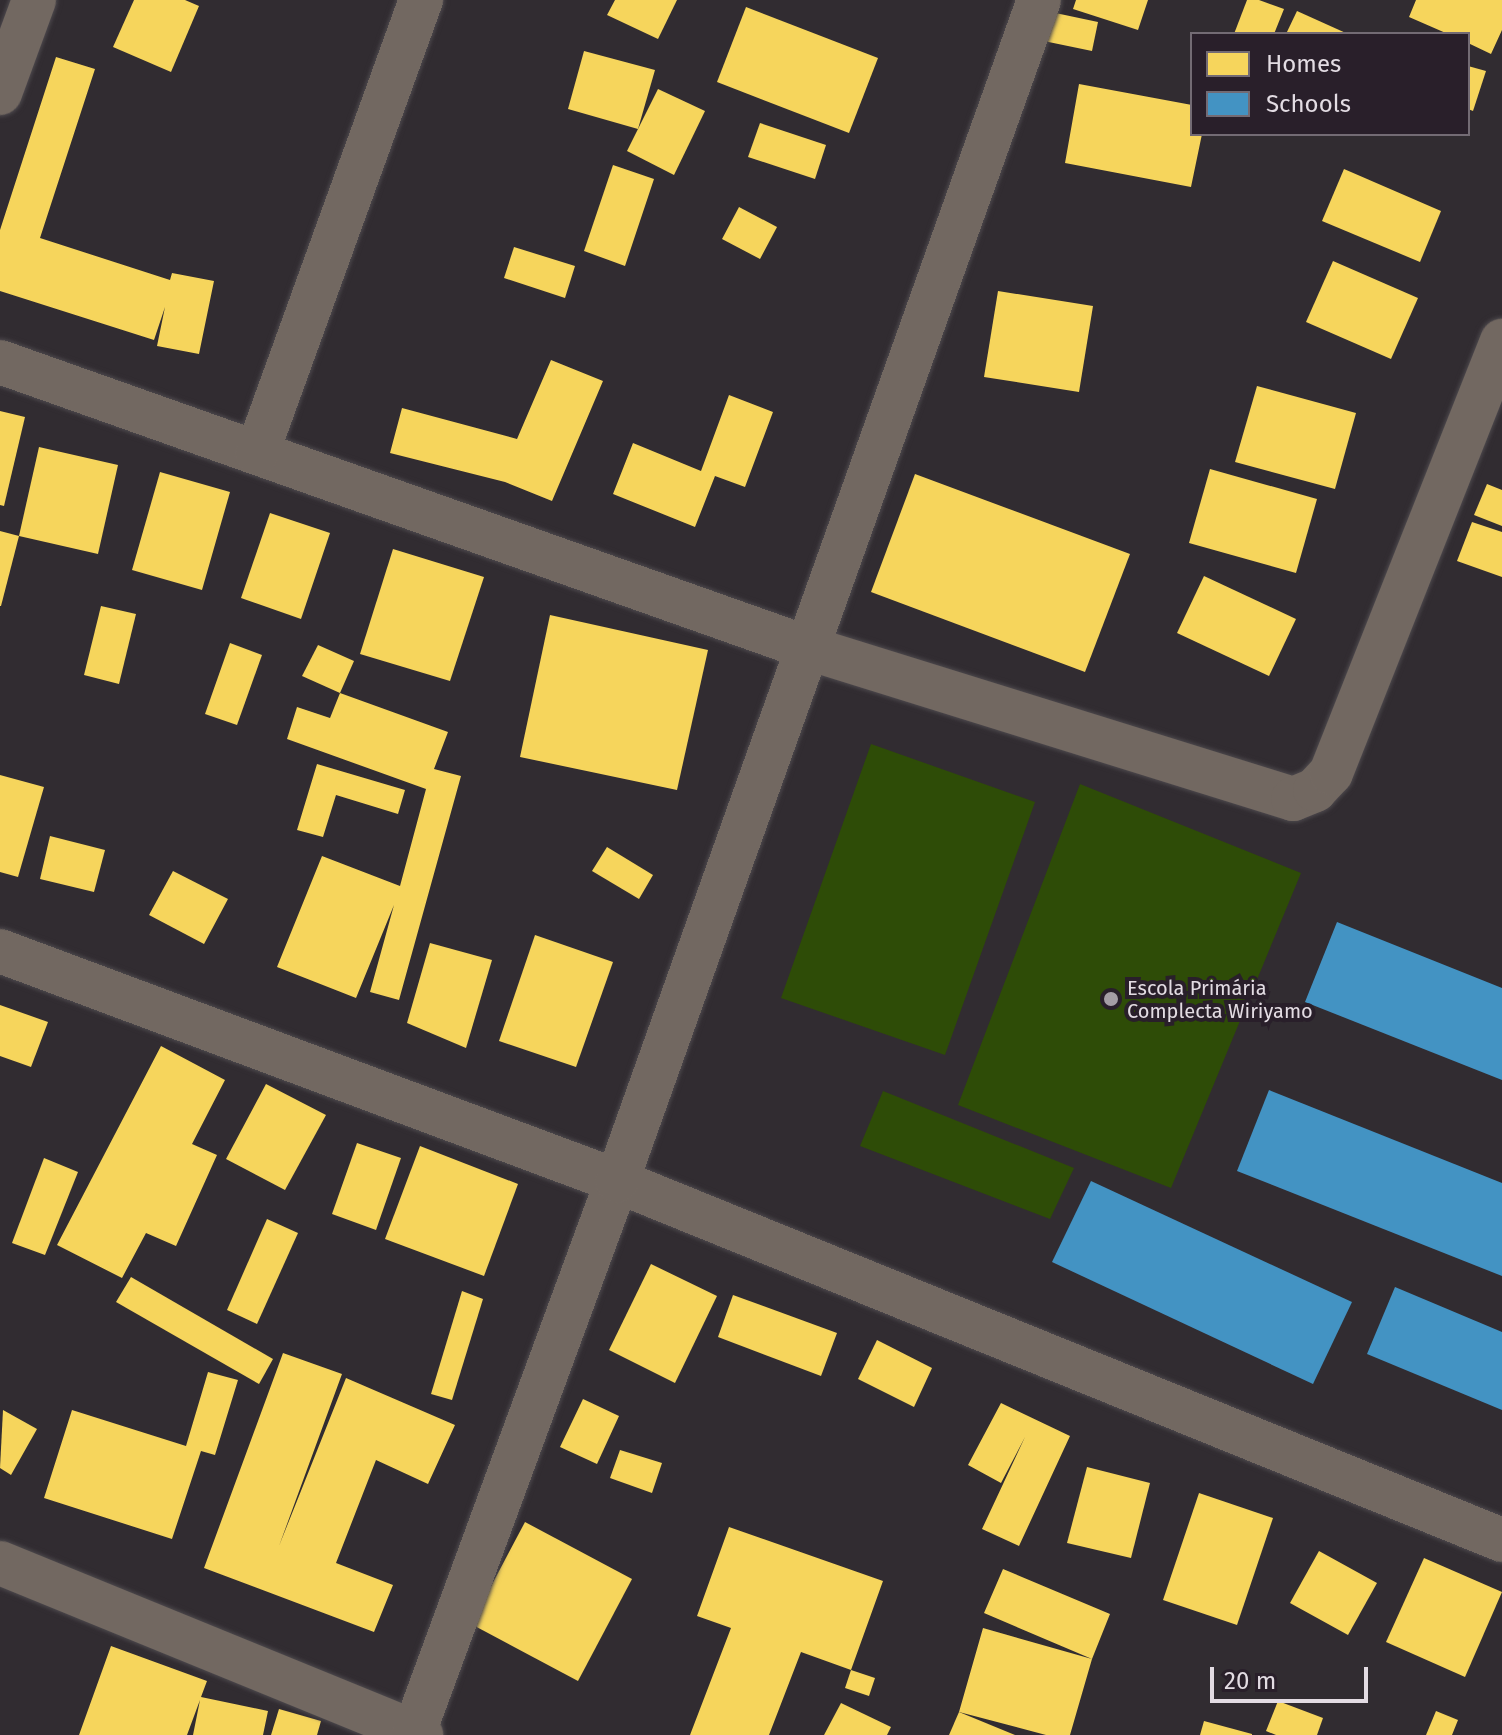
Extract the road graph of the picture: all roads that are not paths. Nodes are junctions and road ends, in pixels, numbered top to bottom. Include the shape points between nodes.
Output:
1 (34, 0) edge
2 (421, 0) edge
3 (1039, 0) edge
4 (0, 93) edge
5 (1502, 341) edge
6 (0, 362) edge
7 (257, 453) junction
8 (808, 648) junction
9 (0, 951) edge
10 (617, 1181) junction
11 (1502, 1540) edge
12 (0, 1563) edge
13 (416, 1734) edge

1 - 4 street
2 - 7 street
3 - 8 street
5 - 8 street via 1331,773 1315,790 1293,799
6 - 7 street
7 - 8 street
8 - 10 street
9 - 10 street
10 - 11 street
10 - 13 street
12 - 13 street

